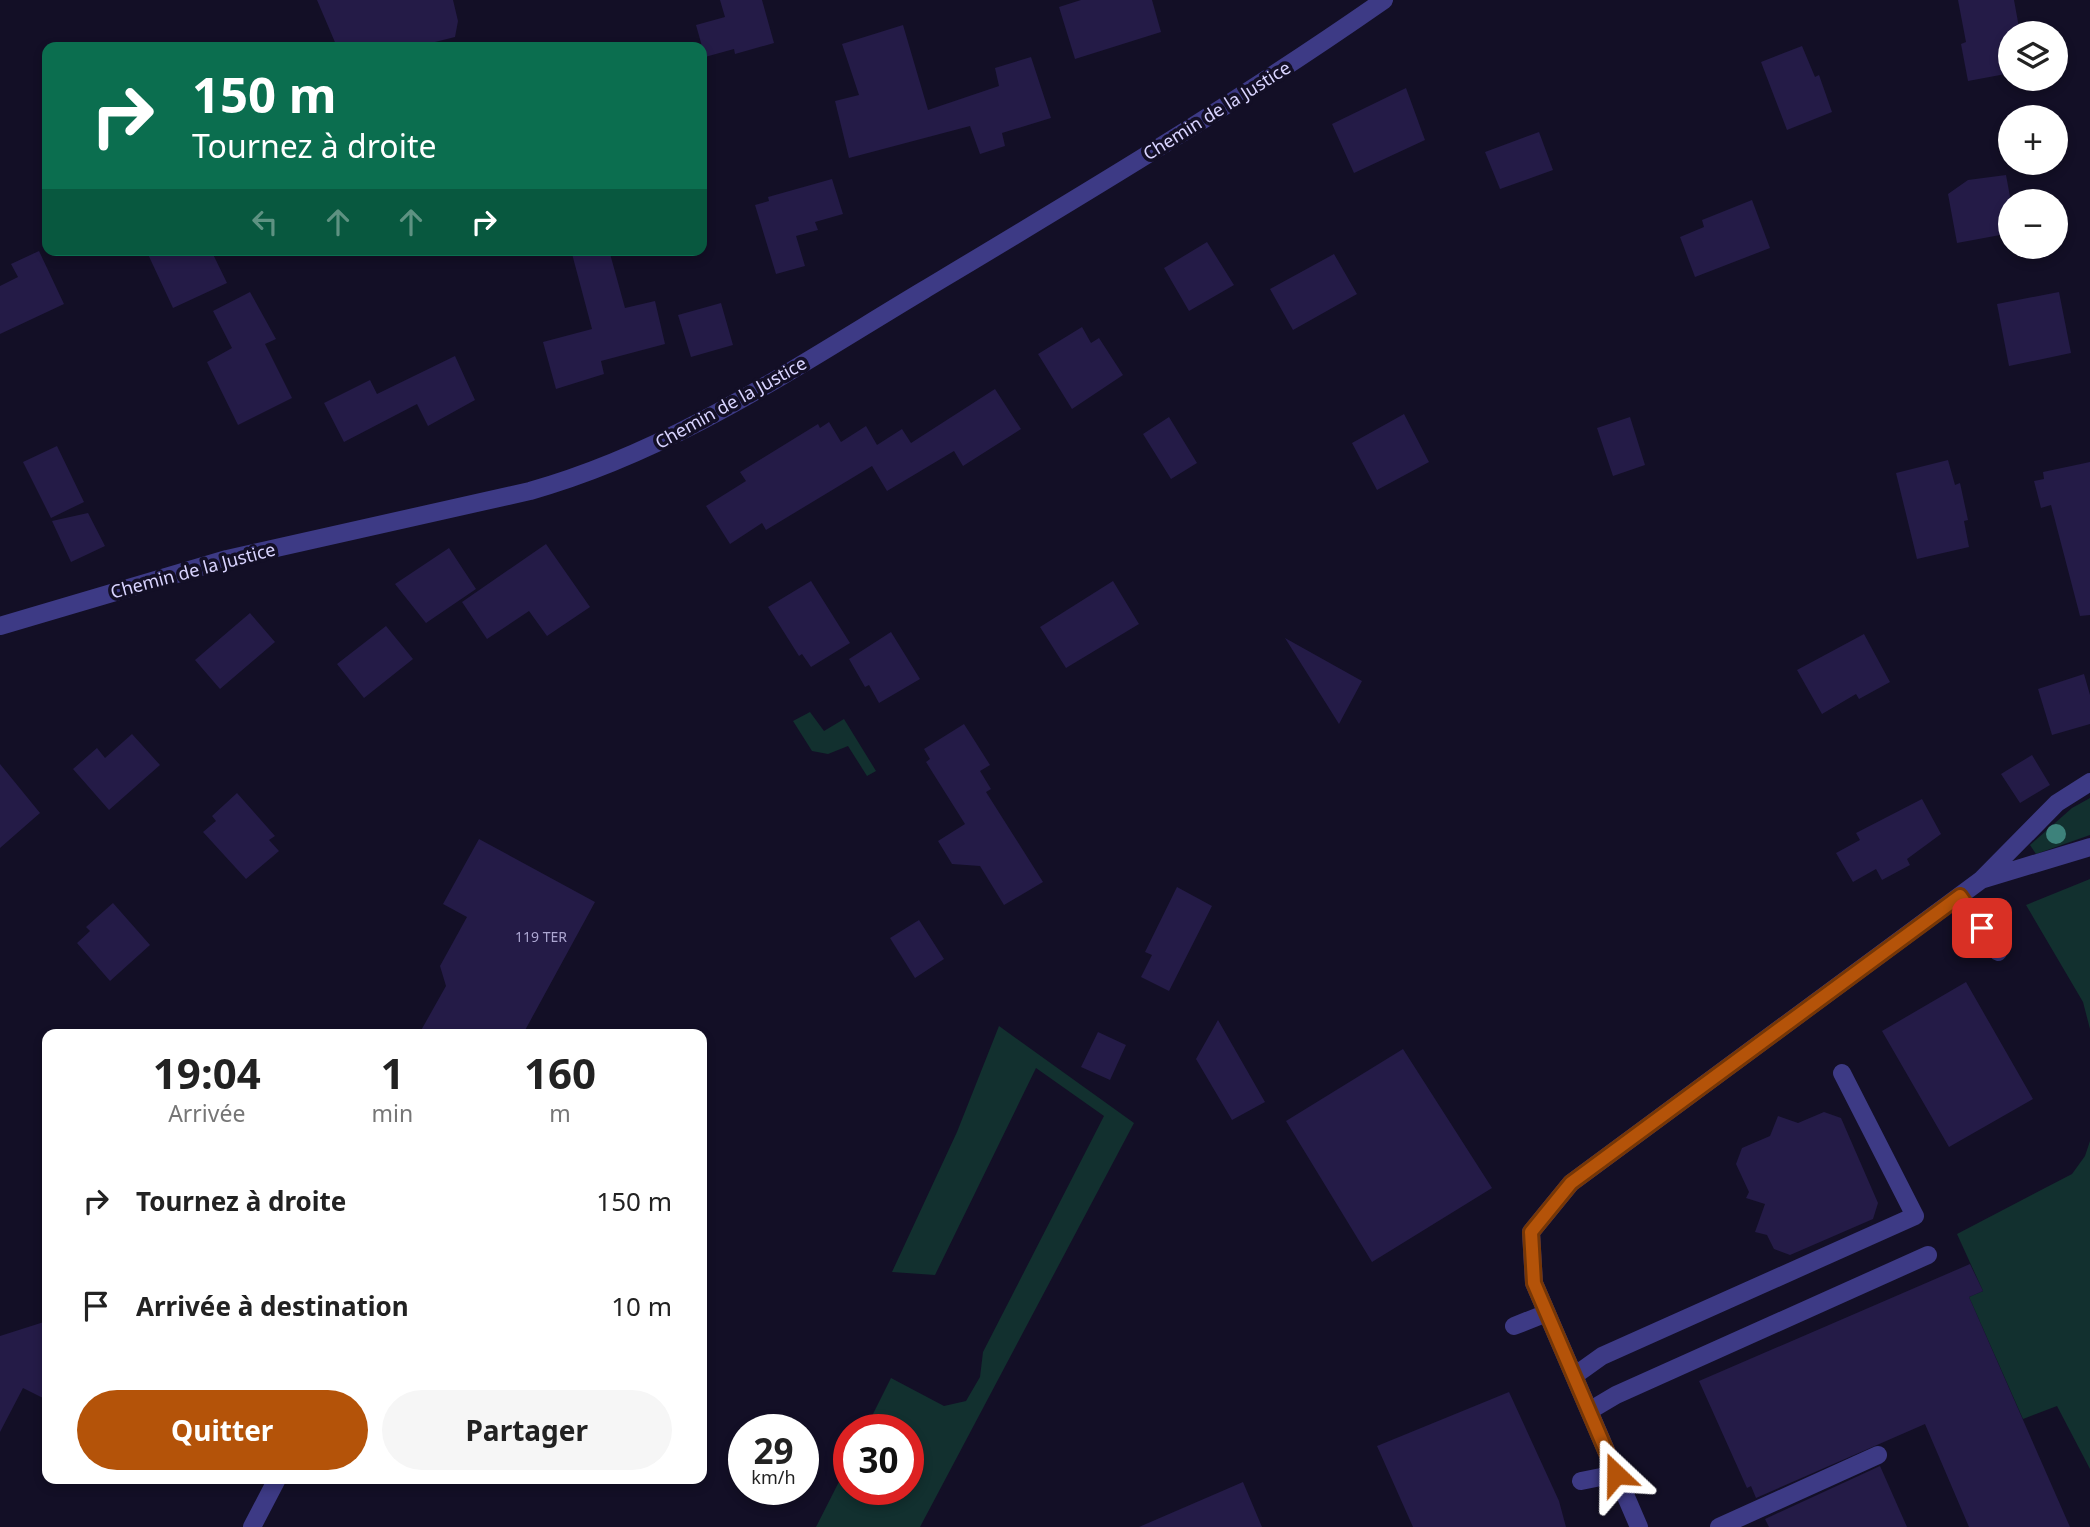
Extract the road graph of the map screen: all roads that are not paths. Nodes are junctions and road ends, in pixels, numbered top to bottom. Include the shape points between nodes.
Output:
1 (1384, 0) edge
2 (0, 626) edge
3 (2090, 782) edge
4 (2090, 846) edge
5 (1981, 880) junction
6 (1960, 896) junction
7 (1998, 952) dead end
8 (1842, 1073) dead end
9 (1928, 1255) dead end
10 (1547, 1313) junction
11 (1514, 1326) dead end
12 (1574, 1376) junction
13 (1589, 1411) junction
14 (1878, 1455) dead end
15 (1616, 1474) junction
16 (1581, 1481) dead end
17 (274, 1484) edge
18 (252, 1527) edge
19 (1639, 1527) edge
20 (1719, 1527) edge

1 - 2 street, Chemin de la Justice via 1224,108 757,390 639,453 571,480 227,559
3 - 5 street via 2057,803
4 - 5 street
5 - 6 street
6 - 7 street
6 - 10 street via 1571,1183 1531,1232 1534,1283
8 - 12 street via 1915,1216 1602,1356
9 - 13 street
10 - 11 street
10 - 12 street
12 - 13 street
13 - 15 street
14 - 20 street
15 - 16 street
15 - 19 street
17 - 18 street

